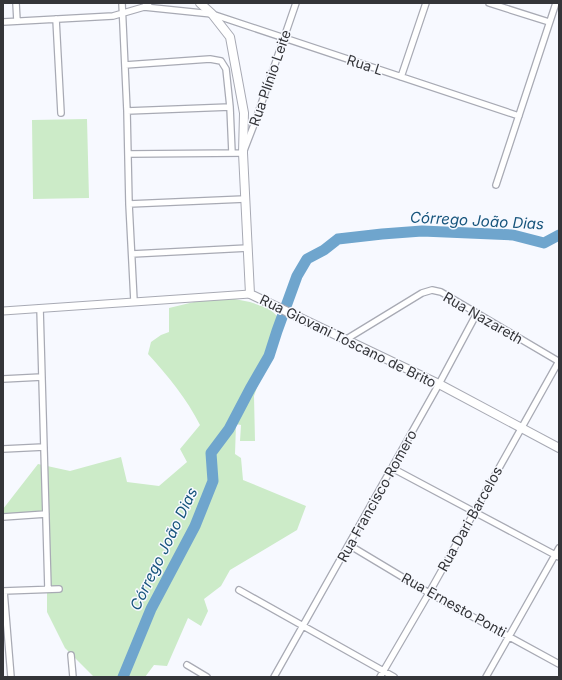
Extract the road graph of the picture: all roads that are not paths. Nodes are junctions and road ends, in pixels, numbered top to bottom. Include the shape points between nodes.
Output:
1 (16, 3) edge
2 (122, 3) edge
3 (149, 3) edge
4 (200, 3) edge
5 (296, 3) edge
6 (426, 3) edge
7 (490, 3) edge
8 (556, 3) edge
9 (144, 7) junction
10 (123, 13) junction
11 (212, 14) junction
12 (56, 19) junction
13 (17, 21) junction
14 (3, 22) edge
15 (550, 22) junction
16 (284, 38) junction
17 (125, 65) junction
18 (401, 77) junction
19 (230, 107) junction
20 (127, 112) junction
21 (61, 113) dead end
22 (519, 116) junction
23 (243, 152) junction
24 (232, 153) junction
25 (128, 154) junction
26 (496, 185) dead end
27 (245, 199) junction
28 (129, 204) junction
29 (248, 248) junction
30 (132, 254) junction
31 (250, 294) junction
32 (134, 301) junction
33 (40, 308) junction
34 (3, 311) edge
35 (477, 313) junction
36 (345, 340) junction
37 (558, 363) edge
38 (42, 377) junction
39 (3, 379) edge
40 (439, 384) junction
41 (522, 428) junction
42 (44, 447) junction
43 (559, 448) edge
44 (3, 449) edge
45 (392, 468) junction
46 (474, 512) junction
47 (46, 514) junction
48 (3, 517) edge
49 (349, 545) junction
50 (559, 548) edge
51 (557, 556) edge
52 (59, 588) dead end
53 (48, 589) junction
54 (239, 590) dead end
55 (4, 591) edge
56 (429, 593) junction
57 (303, 626) junction
58 (509, 636) junction
59 (72, 655) dead end
60 (559, 664) edge
61 (186, 665) dead end
62 (383, 671) junction
63 (11, 677) edge
64 (73, 677) edge
65 (207, 677) edge
66 (274, 677) edge
67 (380, 677) edge
68 (394, 677) edge
69 (486, 677) edge

1 - 13 street
2 - 10 street
3 - 9 street
4 - 11 main road
5 - 16 street, Rua Plínio Leite
6 - 18 street
7 - 15 street
8 - 15 street
9 - 10 street
9 - 11 street, Rua L
10 - 12 street via 113,16
10 - 17 street
11 - 16 street, Rua L
11 - 23 main road via 230,37 244,113
12 - 13 street
12 - 21 street
13 - 14 street
15 - 22 street
16 - 18 street, Rua L
16 - 23 street, Rua Plínio Leite
17 - 19 street via 210,59 220,61 226,68
17 - 20 street
18 - 22 street, Rua L
19 - 20 street
19 - 24 street
20 - 25 street
22 - 26 street
23 - 24 street
23 - 27 main road
24 - 25 street
25 - 28 street
27 - 28 street
27 - 29 main road
28 - 30 street
29 - 30 street
29 - 31 main road
30 - 32 street
31 - 32 street, Rua Giovani Toscano de Brito
31 - 36 main road, Rua Giovani Toscano de Brito
32 - 33 street, Rua Giovani Toscano de Brito
33 - 34 street, Rua Giovani Toscano de Brito
33 - 38 street
35 - 36 street, Rua Nazareth via 442,292 432,290 422,293
35 - 37 street, Rua Nazareth
35 - 40 street, Rua Francisco Romero
36 - 40 main road, Rua Giovani Toscano de Brito
37 - 41 street, Rua Dari Barcelos
38 - 39 street
38 - 42 street
40 - 41 main road, Rua Giovani Toscano de Brito
40 - 45 street, Rua Francisco Romero
41 - 43 main road, Rua Giovani Toscano de Brito
41 - 46 street, Rua Dari Barcelos
42 - 44 street
42 - 47 street
45 - 46 street
45 - 49 street, Rua Francisco Romero
46 - 51 street
46 - 56 street, Rua Dari Barcelos
47 - 48 street
47 - 53 street
49 - 56 street, Rua Ernesto Ponti
49 - 57 street, Rua Francisco Romero
50 - 51 street
51 - 58 street
52 - 53 street
53 - 55 street
54 - 57 street
55 - 63 street
56 - 58 street, Rua Ernesto Ponti
56 - 62 street, Rua Dari Barcelos
57 - 62 street
57 - 66 street, Rua Francisco Romero
58 - 60 street, Rua Ernesto Ponti
58 - 69 street
59 - 64 street
61 - 65 street
62 - 67 street, Rua Dari Barcelos
62 - 68 street

